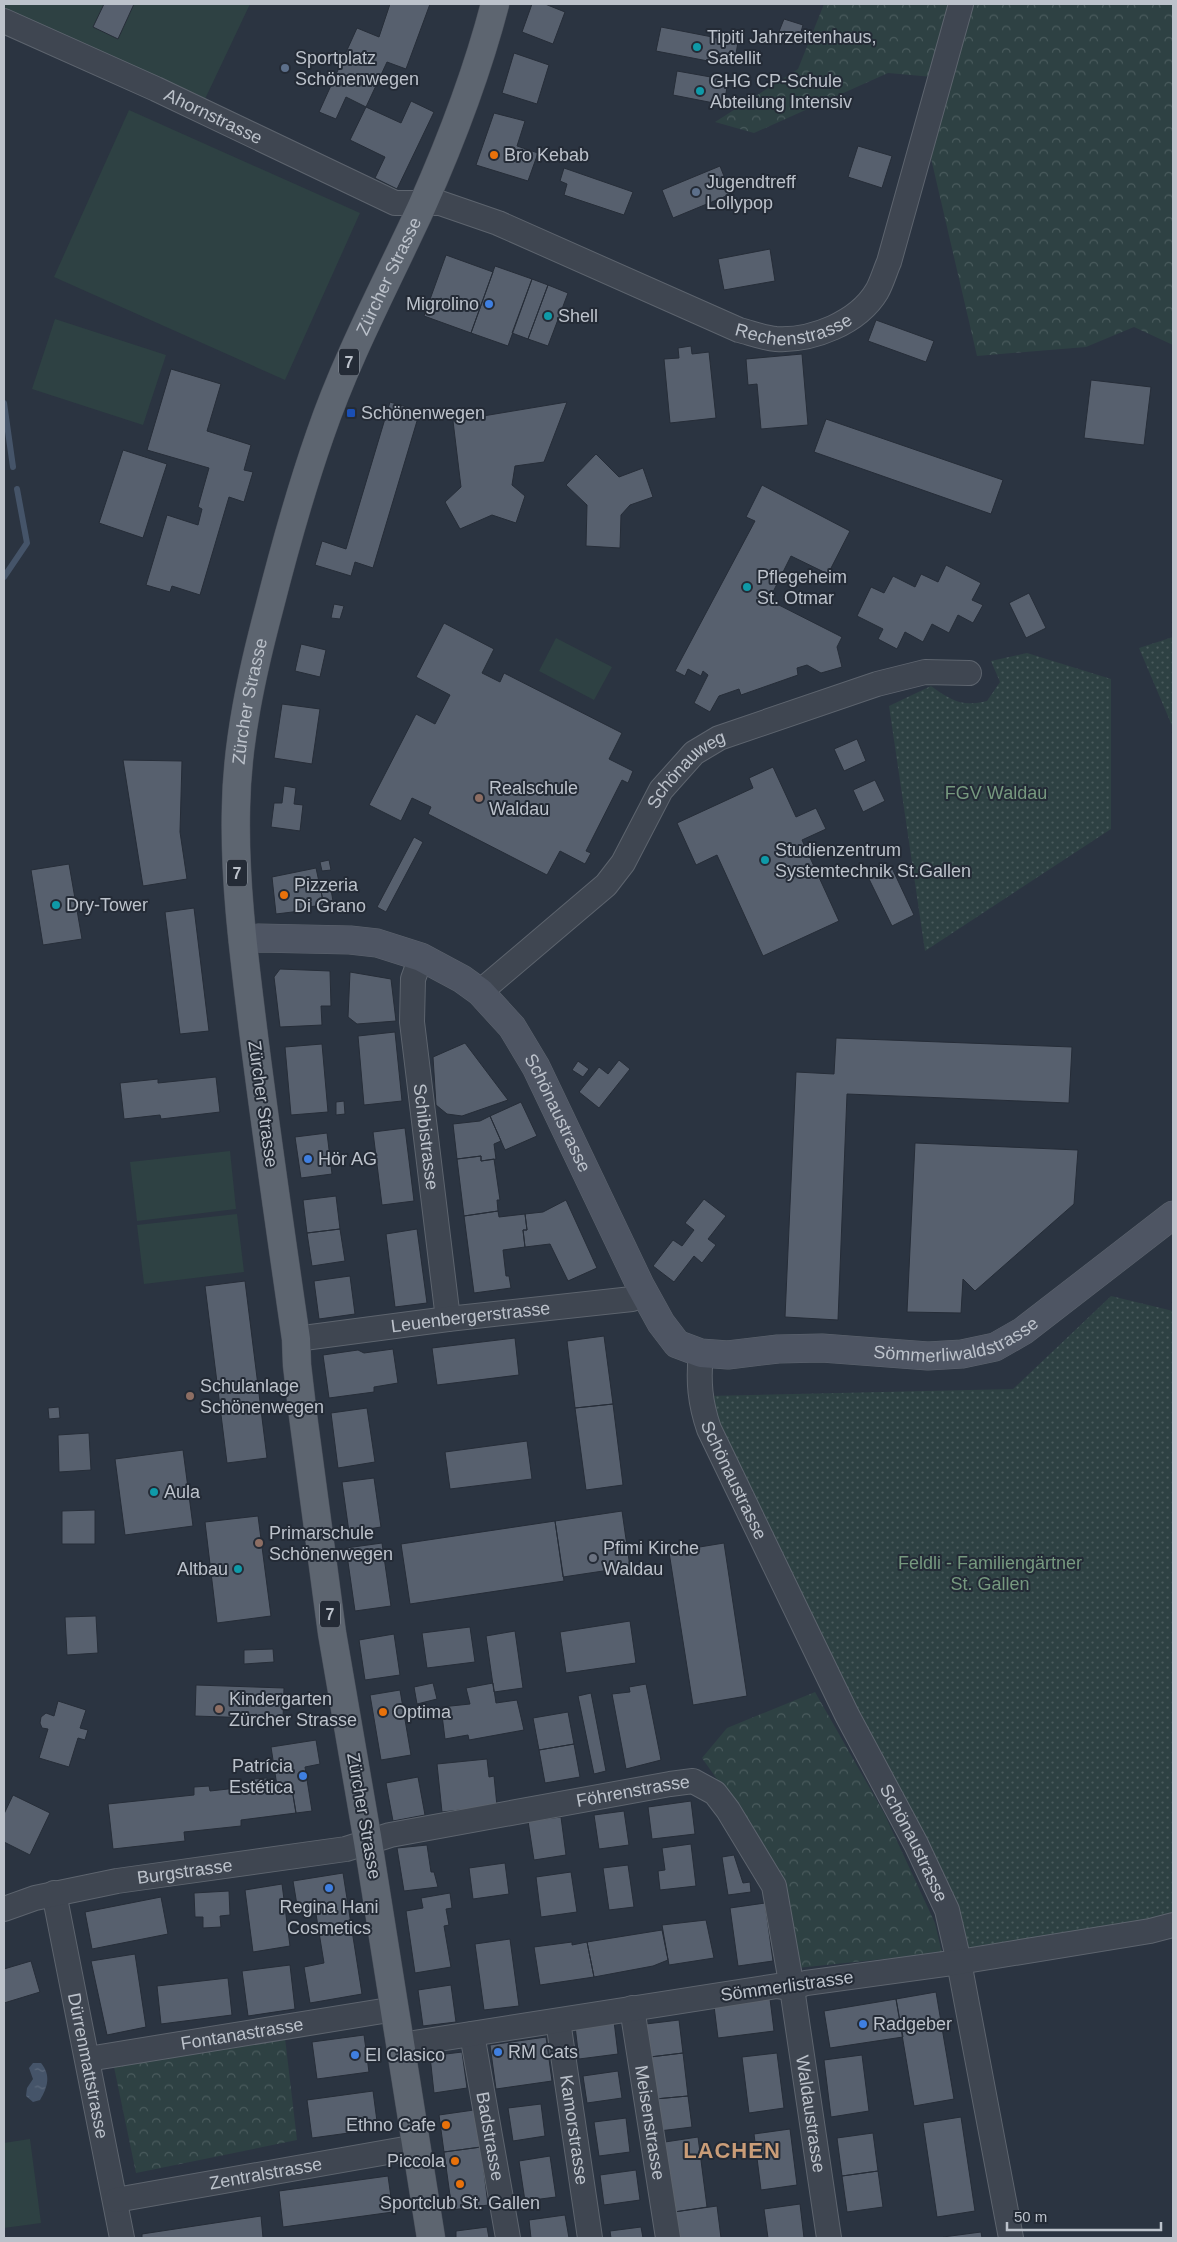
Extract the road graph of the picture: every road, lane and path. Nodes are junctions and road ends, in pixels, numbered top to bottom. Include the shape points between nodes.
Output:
1 (495, 4) edge
2 (961, 4) edge
3 (4, 21) edge
4 (423, 202) junction
5 (969, 673) dead end
6 (243, 940) junction
7 (421, 957) junction
8 (480, 992) junction
9 (1173, 1214) edge
10 (644, 1293) junction
11 (448, 1319) junction
12 (296, 1340) junction
13 (700, 1353) junction
14 (368, 1842) junction
15 (54, 1893) junction
16 (4, 1909) edge
17 (1173, 1925) edge
18 (959, 1962) junction
19 (792, 1988) junction
20 (632, 2008) junction
21 (395, 2009) junction
22 (558, 2021) junction
23 (472, 2034) junction
24 (401, 2045) junction
25 (88, 2059) junction
26 (416, 2147) junction
27 (116, 2200) junction
28 (122, 2238) edge
29 (431, 2238) edge
30 (508, 2238) edge
31 (590, 2238) edge
32 (668, 2238) edge
33 (829, 2238) edge
34 (1010, 2238) edge

1 - 4 main road, Zürcher Strasse / 7 via 469,91
2 - 4 street, Rechenstrasse via 889,262 877,291 862,309 840,325 815,334 776,339 738,330 506,226 440,203
3 - 4 street, Ahornstrasse via 395,203
4 - 6 main road, Zürcher Strasse / 7 via 345,370 320,435 260,643 243,734 236,806 237,878
5 - 8 street, Schönauweg via 925,672 877,684 718,738 694,753 662,790 623,863 606,885
6 - 7 street, Schönaustrasse via 350,940 377,943
6 - 12 main road, Zürcher Strasse / 7 via 263,1113
7 - 8 street, Schönaustrasse
7 - 11 street, Schibistrasse via 413,979 412,1022
8 - 10 street, Schönaustrasse via 512,1027 536,1067
9 - 13 street, Sömmerliwaldstrasse via 1023,1330 996,1347 928,1356 822,1348 778,1349 728,1356
10 - 11 street, Leuenbergerstrasse via 632,1299
10 - 13 street, Schönaustrasse via 677,1344
11 - 12 street, Leuenbergerstrasse
12 - 14 main road, Zürcher Strasse / 7 via 306,1444 332,1632
13 - 18 street, Schönaustrasse via 699,1390 709,1429 847,1715 916,1844 947,1910
14 - 15 street, Burgstrasse via 346,1849
14 - 19 street, Föhrenstrasse via 390,1835 693,1781 715,1793 774,1886
14 - 21 main road, Zürcher Strasse / 7
15 - 16 street, Burgstrasse
15 - 25 street, Dürrenmattstrasse
17 - 18 street, Sömmerlistrasse
18 - 19 street, Sömmerlistrasse via 806,1983
18 - 34 street, Schönaustrasse
19 - 20 street, Sömmerlistrasse via 777,1986
19 - 33 street, Waldaustrasse
20 - 22 street, Sömmerlistrasse
20 - 32 street, Meisenstrasse
21 - 24 main road, Zürcher Strasse / 7
21 - 25 street, Fontanastrasse
22 - 23 street, Sömmerlistrasse
22 - 31 street, Kamorstrasse
23 - 24 street, Sömmerlistrasse
23 - 30 street, Badstrasse
24 - 26 main road, Zürcher Strasse / 7
25 - 27 street, Dürrenmattstrasse
26 - 27 street, Zentralstrasse
26 - 29 main road, Zürcher Strasse / 7
27 - 28 street, Dürrenmattstrasse

